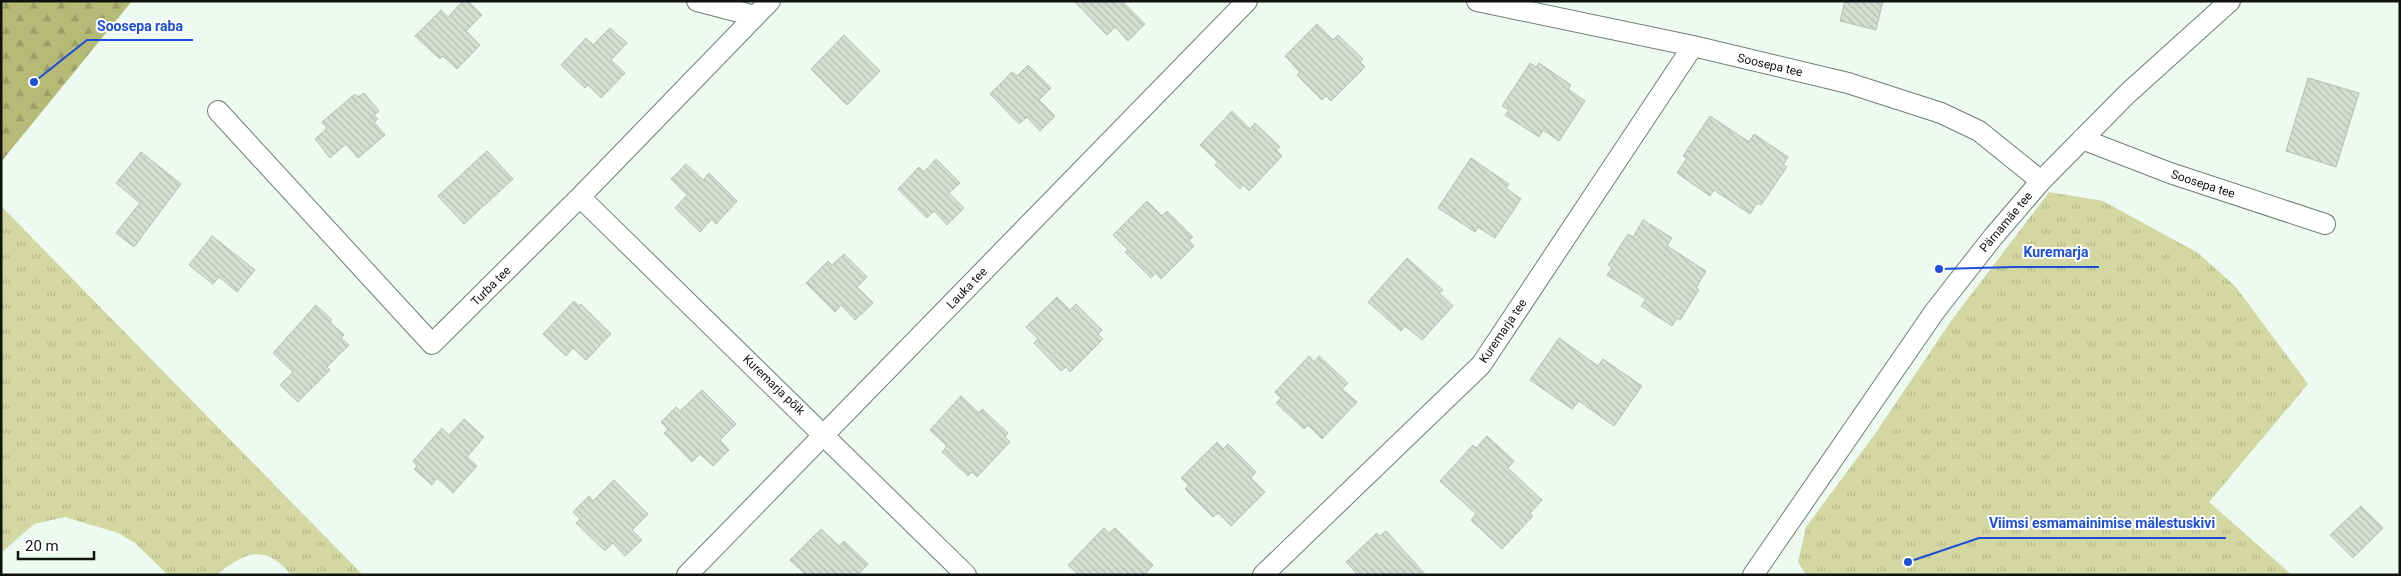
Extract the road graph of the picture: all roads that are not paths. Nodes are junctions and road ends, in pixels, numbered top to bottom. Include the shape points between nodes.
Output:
1 (697, 1) edge
2 (770, 1) edge
3 (1247, 1) edge
4 (1477, 1) edge
5 (2230, 1) edge
6 (755, 16) junction
7 (1693, 46) junction
8 (218, 111) dead end
9 (2082, 139) junction
10 (2041, 181) junction
11 (580, 197) junction
12 (2325, 224) dead end
13 (824, 433) junction
14 (687, 575) edge
15 (966, 575) edge
16 (1264, 575) edge
17 (1752, 575) edge

1 - 6 street
2 - 6 street, Turba tee
3 - 13 street, Lauka tee
4 - 7 street, Soosepa tee
5 - 9 street, Pärnamäe tee
6 - 11 street, Turba tee
7 - 10 street, Soosepa tee via 1848,83 1941,113 1978,131
7 - 16 street, Kuremarja tee via 1481,365
8 - 11 street, Turba tee via 432,344
9 - 10 street, Pärnamäe tee
9 - 12 street, Soosepa tee via 2170,173
10 - 17 street, Pärnamäe tee via 1935,311
11 - 13 street, Kuremarja põik
13 - 14 street, Lauka tee
13 - 15 street, Kuremarja põik

